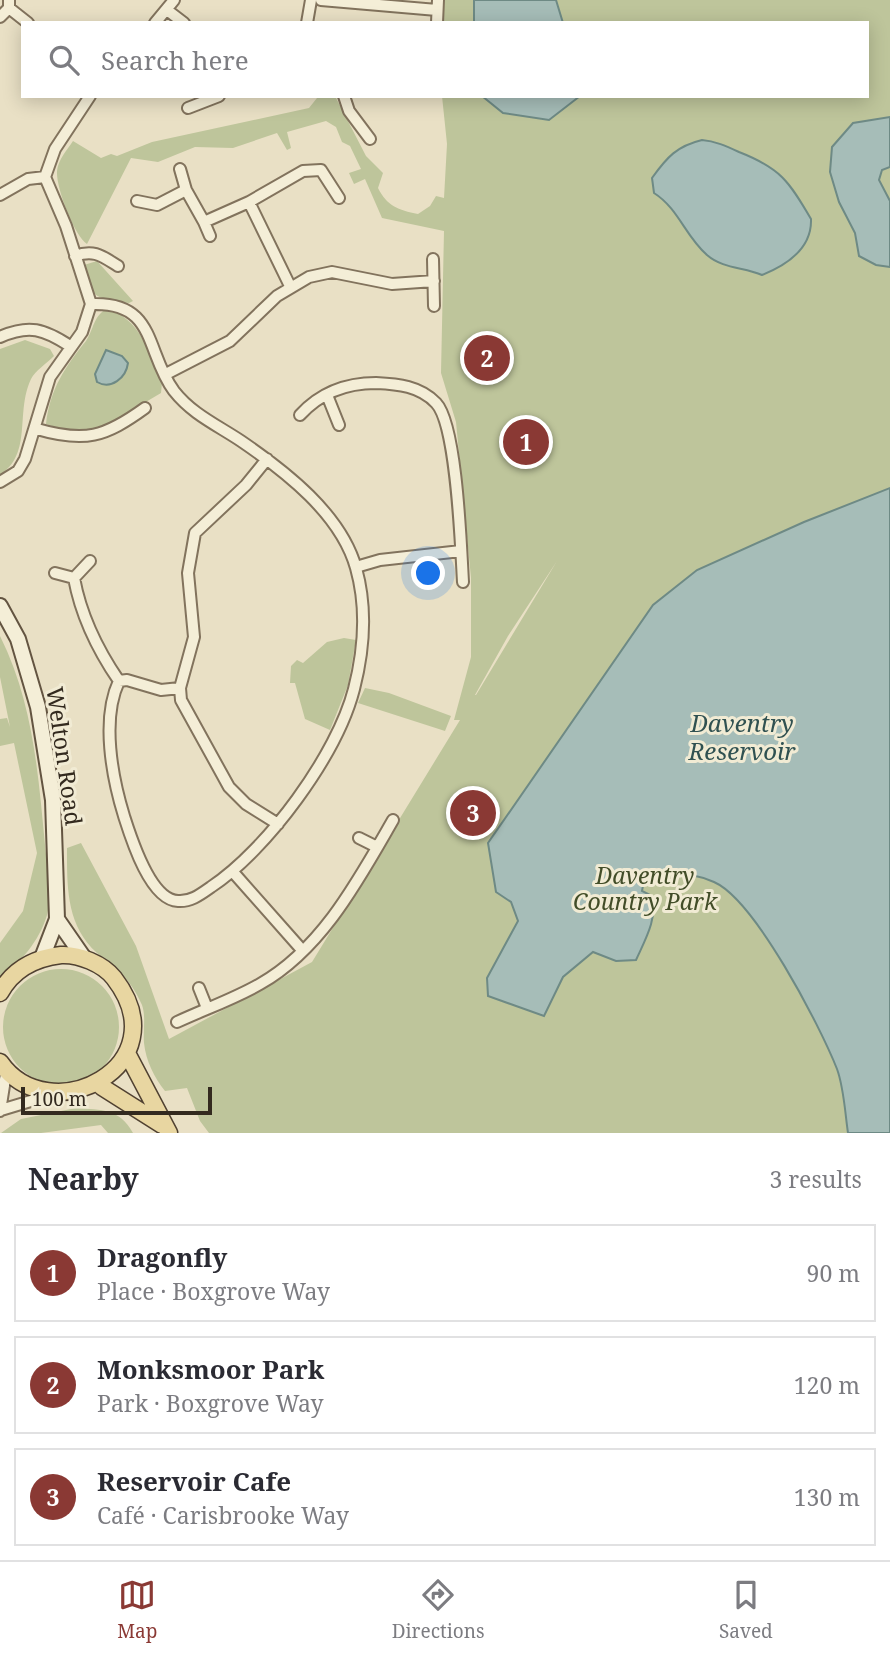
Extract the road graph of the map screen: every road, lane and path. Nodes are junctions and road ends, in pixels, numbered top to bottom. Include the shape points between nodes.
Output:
1 (174, 0) edge
2 (311, 0) edge
3 (321, 0) edge
4 (9, 4) edge
5 (438, 5) edge
6 (167, 10) junction
7 (0, 17) edge
8 (26, 21) edge
9 (157, 21) edge
10 (181, 21) edge
11 (307, 21) edge
12 (89, 98) edge
13 (213, 98) edge
14 (345, 98) edge
15 (188, 107) dead end
16 (370, 139) dead end
17 (180, 169) dead end
18 (45, 177) junction
19 (186, 190) junction
20 (0, 195) edge
21 (338, 198) dead end
22 (137, 201) dead end
23 (249, 202) junction
24 (204, 222) junction
25 (210, 236) dead end
26 (75, 256) junction
27 (433, 259) dead end
28 (118, 267) dead end
29 (434, 281) junction
30 (290, 286) junction
31 (91, 304) junction
32 (434, 306) dead end
33 (0, 337) edge
34 (70, 346) junction
35 (166, 374) junction
36 (327, 396) junction
37 (145, 408) dead end
38 (300, 415) dead end
39 (339, 425) dead end
40 (37, 429) junction
41 (267, 459) junction
42 (0, 482) edge
43 (461, 551) junction
44 (90, 561) dead end
45 (356, 567) junction
46 (55, 573) dead end
47 (74, 578) junction
48 (463, 582) dead end
49 (0, 606) edge
50 (119, 681) junction
51 (180, 688) junction
52 (393, 820) dead end
53 (278, 824) junction
54 (359, 838) dead end
55 (377, 847) junction
56 (233, 872) junction
57 (57, 919) junction
58 (302, 950) junction
59 (42, 958) junction
60 (84, 958) junction
61 (2, 986) edge
62 (198, 988) dead end
63 (207, 1008) junction
64 (177, 1022) dead end
65 (128, 1055) junction
66 (3, 1067) edge
67 (102, 1087) junction
68 (44, 1097) junction
69 (0, 1110) edge
70 (166, 1129) edge

1 - 6 street
2 - 11 street
3 - 5 street
4 - 7 street
4 - 8 street
6 - 9 street
6 - 10 street
12 - 18 street via 55,149
13 - 15 street
14 - 16 street
17 - 19 street
18 - 20 street via 28,179
18 - 26 street
19 - 22 street via 157,205
19 - 24 street
21 - 23 street via 321,170 303,172
23 - 24 street
23 - 30 street
24 - 25 street
26 - 28 street via 98,253
26 - 31 street
27 - 29 street
29 - 30 street via 392,284 332,272
29 - 32 street
30 - 35 street via 230,341
31 - 34 street via 82,332
31 - 35 street via 120,306 132,313 144,325
33 - 34 street via 32,328 47,331
34 - 40 street via 50,377 39,405
35 - 41 street via 188,406
36 - 38 street via 312,401
36 - 39 street
36 - 43 street via 344,386 396,384 416,389 436,403 446,421
37 - 40 street via 100,435 62,437
40 - 42 street via 18,471
41 - 45 street via 316,504 348,546
41 - 51 street via 195,533 188,573 194,637
43 - 45 street
43 - 48 street
44 - 47 street
45 - 53 street via 363,635 353,692 327,751
46 - 47 street
47 - 50 street via 79,605
49 - 57 street, Welton Road via 18,639 38,707 53,800
50 - 51 street via 161,690
50 - 56 street via 112,696 111,735 119,792 130,835 151,880 162,895 178,902 191,900
51 - 53 street via 181,700 229,787
52 - 55 street
53 - 56 street
54 - 55 street
55 - 58 street via 330,919
56 - 58 street
57 - 59 street, Welton Road
57 - 60 street
58 - 63 street via 262,983
59 - 60 main road
59 - 61 main road via 19,969
60 - 65 main road via 109,972 127,995 134,1023
62 - 63 street
63 - 64 street
65 - 67 main road
65 - 70 main road
66 - 68 main road via 22,1087
66 - 69 street
67 - 68 main road via 69,1099
67 - 70 main road
68 - 69 street

